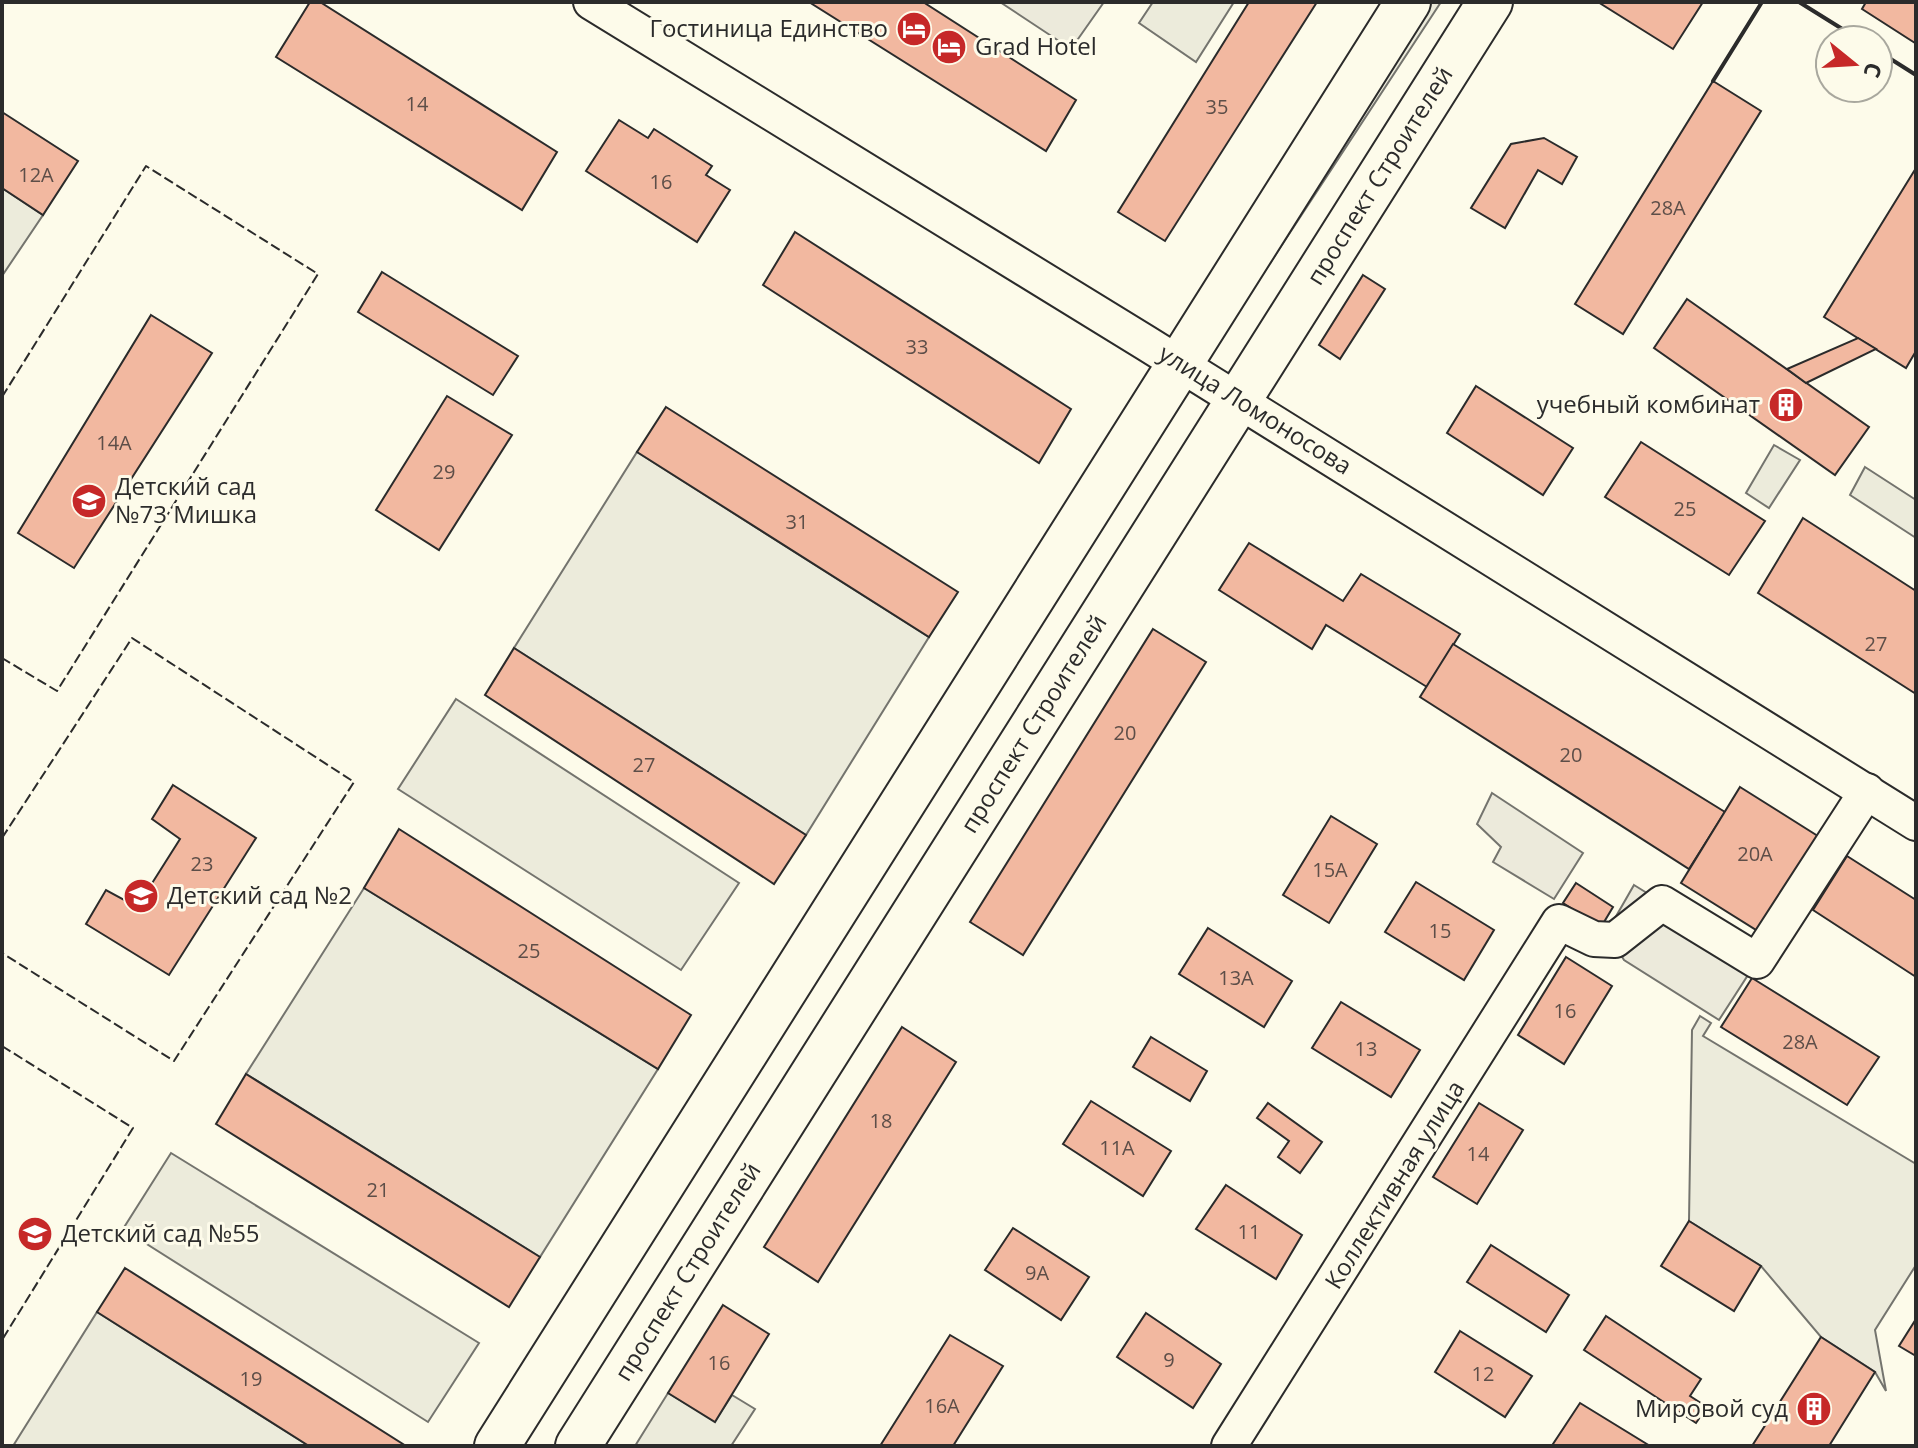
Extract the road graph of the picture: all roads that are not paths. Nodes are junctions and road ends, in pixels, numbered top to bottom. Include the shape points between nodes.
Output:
1 (591, 2) edge
2 (1408, 2) edge
3 (1490, 2) edge
4 (1180, 364) junction
5 (1239, 401) junction
6 (1867, 791) junction
7 (1916, 823) edge
8 (497, 1446) edge
9 (578, 1446) edge
10 (1229, 1446) edge

1 - 4 street, улица Ломоносова
2 - 4 main road
3 - 5 main road, проспект Строителей
4 - 5 street, улица Ломоносова
4 - 8 main road
5 - 6 street, улица Ломоносова
5 - 9 main road, проспект Строителей
6 - 7 street, улица Ломоносова
6 - 10 street, Коллективная улица via 1757,961 1662,903 1615,940 1594,939 1559,922

